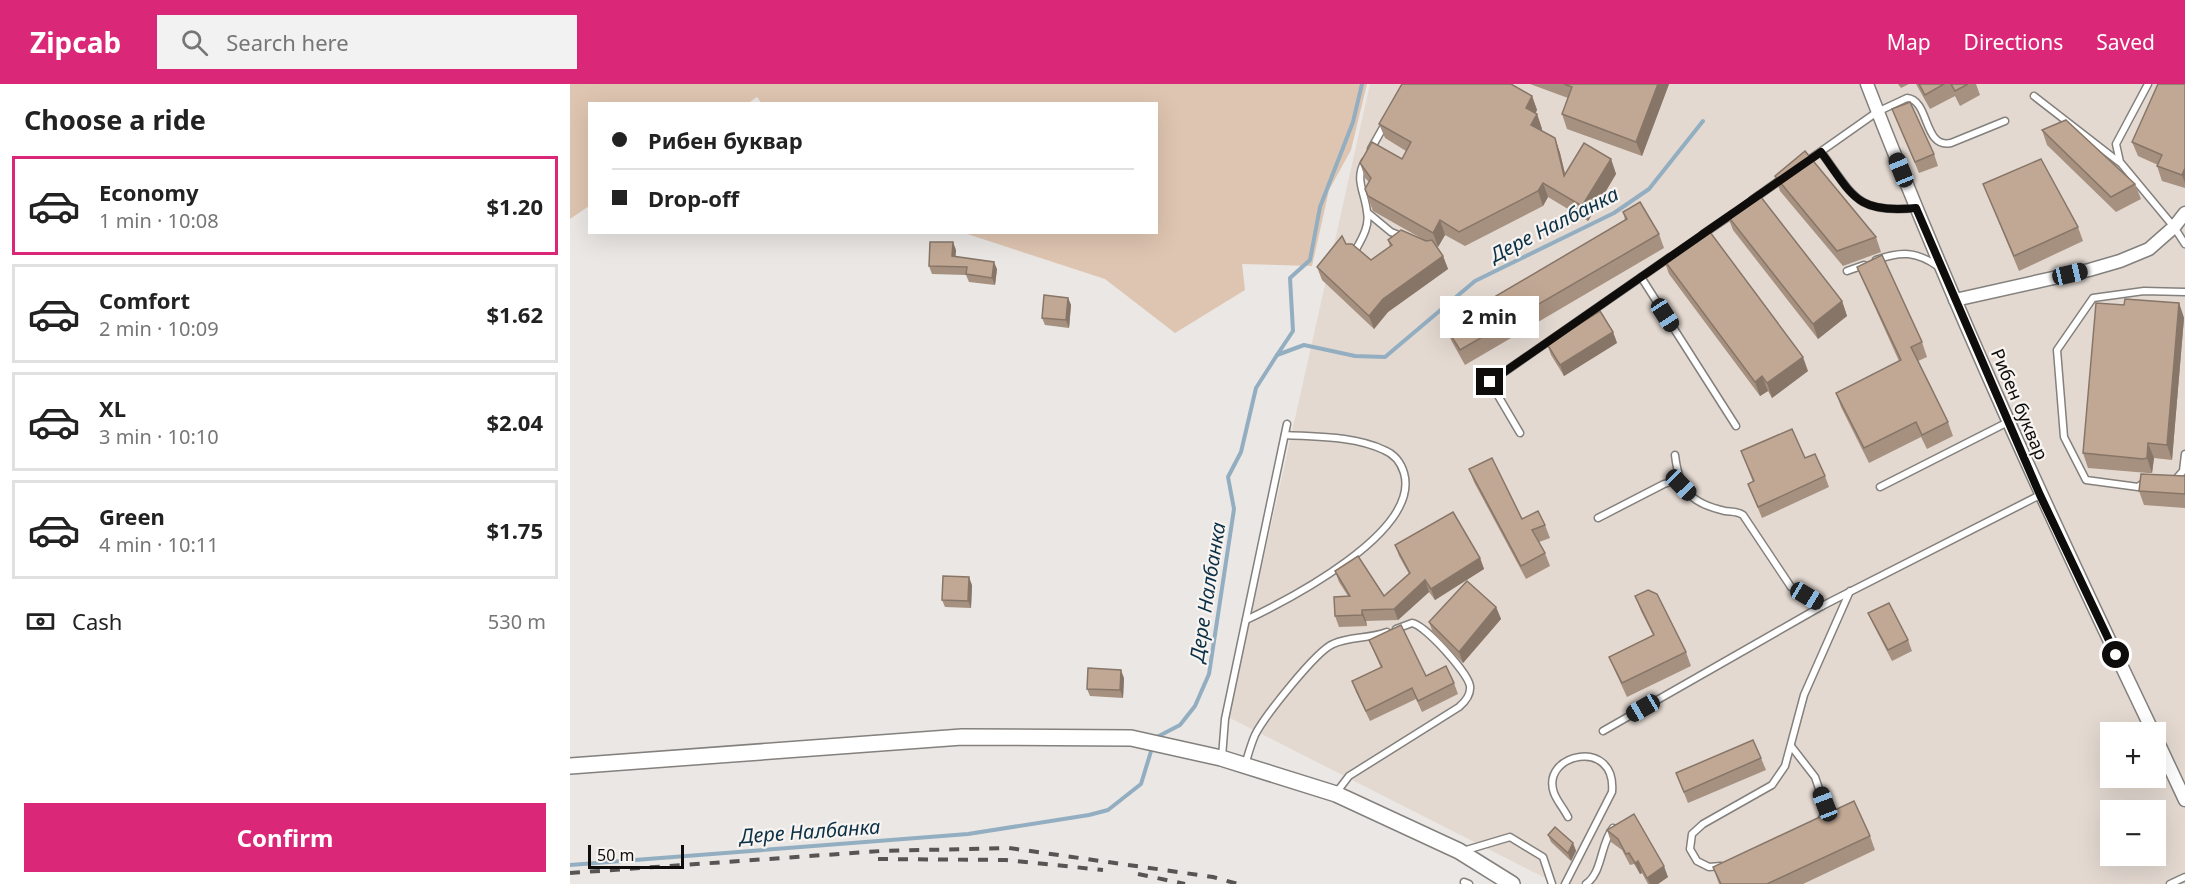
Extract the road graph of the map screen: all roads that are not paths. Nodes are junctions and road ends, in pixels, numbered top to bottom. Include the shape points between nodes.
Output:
1 (1867, 84) edge
2 (2148, 84) edge
3 (2034, 96) dead end
4 (1392, 112) edge
5 (1877, 112) junction
6 (2005, 121) dead end
7 (1821, 152) junction
8 (2120, 162) junction
9 (1796, 169) edge
10 (1787, 176) edge
11 (1748, 203) edge
12 (1916, 208) junction
13 (1738, 210) edge
14 (1368, 213) junction
15 (2185, 213) edge
16 (2174, 227) junction
17 (1699, 237) edge
18 (1412, 241) edge
19 (2185, 244) edge
20 (1680, 250) edge
21 (1354, 253) edge
22 (1847, 271) dead end
23 (1943, 271) junction
24 (1641, 278) junction
25 (2185, 292) edge
26 (1956, 300) junction
27 (2008, 422) junction
28 (1287, 424) dead end
29 (1736, 426) dead end
30 (1520, 433) dead end
31 (1285, 435) junction
32 (2185, 454) edge
33 (1675, 455) dead end
34 (2151, 478) edge
35 (2163, 479) edge
36 (1681, 485) junction
37 (1880, 487) dead end
38 (2040, 495) junction
39 (1598, 518) dead end
40 (1850, 591) junction
41 (1822, 606) junction
42 (1246, 620) junction
43 (2147, 722) edge
44 (1603, 731) dead end
45 (1791, 746) junction
46 (1221, 758) junction
47 (2166, 759) edge
48 (1245, 765) junction
49 (570, 766) edge
50 (1335, 794) junction
51 (2185, 800) edge
52 (1568, 817) dead end
53 (1623, 822) edge
54 (1816, 824) edge
55 (1459, 851) junction
56 (1732, 861) edge
57 (2185, 877) edge
58 (1512, 884) edge
59 (1552, 884) edge
60 (1565, 884) edge
61 (1586, 884) edge
62 (2170, 884) edge

1 - 5 street, Рибен буквар
2 - 8 lane via 2116,144
3 - 8 lane
4 - 14 lane via 1359,171 1360,190
5 - 6 lane via 1912,99 1936,139 1947,144
5 - 7 lane
5 - 12 street, Рибен буквар
7 - 9 lane
7 - 12 lane via 1865,205 1890,211
8 - 16 lane
10 - 11 lane
12 - 23 street, Рибен буквар
13 - 17 lane
14 - 18 lane via 1391,232
14 - 21 lane via 1366,230
15 - 16 street
16 - 19 lane
16 - 26 street via 2149,249 2120,261
20 - 24 lane
22 - 23 lane via 1897,253 1920,256
23 - 26 street, Рибен буквар
24 - 29 lane
24 - 30 lane via 1490,382
25 - 34 lane via 2144,291 2093,298 2057,350 2064,437 2082,476 2091,482 2138,488
26 - 27 street, Рибен буквар
27 - 37 lane
27 - 38 street, Рибен буквар
28 - 31 lane
31 - 42 lane
31 - 42 lane via 1341,439 1383,449 1402,468 1404,496 1383,531 1341,567
32 - 35 lane via 2180,477
33 - 36 lane
36 - 39 lane via 1664,484
36 - 41 lane via 1706,505 1743,515 1791,587
38 - 40 lane
38 - 43 street, Рибен буквар
40 - 41 lane
40 - 45 lane via 1804,695
41 - 44 lane
42 - 46 lane via 1225,719
45 - 54 lane via 1815,777 1825,804 1826,814
45 - 56 lane via 1785,766 1772,785 1692,834 1690,849 1703,865 1716,868
46 - 48 street
46 - 49 street via 1131,738 962,736
47 - 51 street
48 - 50 street
48 - 50 lane via 1265,719 1330,645 1418,624 1468,679 1468,697 1460,706 1349,776
50 - 55 street
52 - 60 lane via 1554,792 1558,769 1579,756 1600,761 1611,776 1612,792
53 - 61 lane via 1606,837 1593,878
55 - 58 street
55 - 59 lane via 1510,837 1543,857
57 - 62 lane

